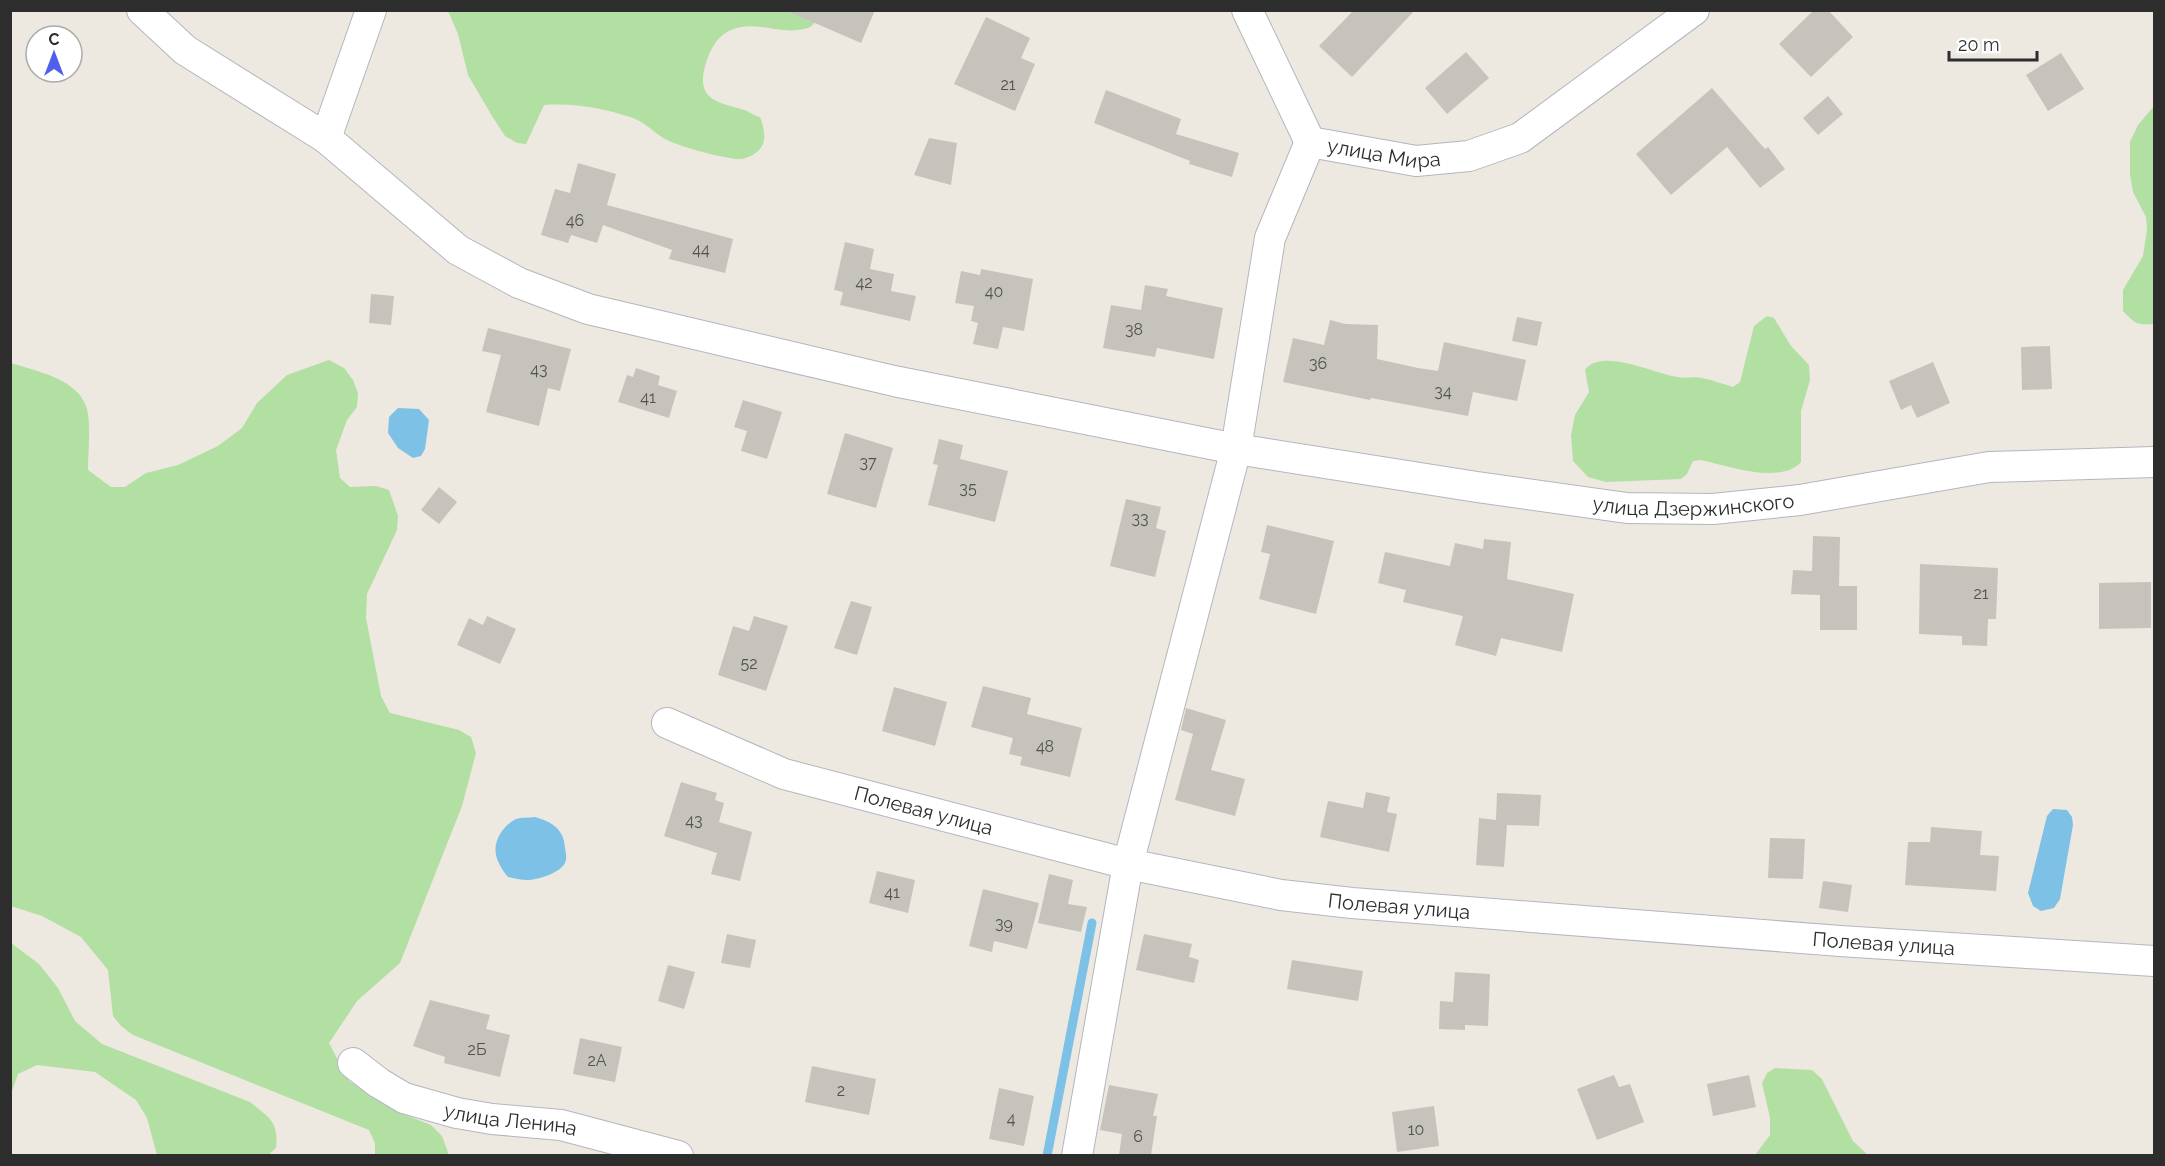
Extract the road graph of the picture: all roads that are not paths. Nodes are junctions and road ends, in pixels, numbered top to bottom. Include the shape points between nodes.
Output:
1 (142, 10) edge
2 (370, 10) edge
3 (1247, 10) edge
4 (1694, 10) edge
5 (326, 138) junction
6 (1310, 142) junction
7 (1236, 448) junction
8 (2154, 462) edge
9 (667, 723) dead end
10 (1128, 864) junction
11 (2154, 961) edge
12 (353, 1063) dead end
13 (678, 1155) edge
14 (1077, 1155) edge

1 - 5 street, улица Дзержинского via 185,50
2 - 5 street
3 - 6 street
4 - 6 street, улица Мира via 1520,138 1469,156 1416,161
5 - 7 street, улица Дзержинского via 458,250 519,283 588,309 894,381
6 - 7 street, улица Мира via 1270,238
7 - 8 street, улица Дзержинского via 1628,508 1713,509 1800,500 1989,467
7 - 10 street, улица Мира
9 - 10 street, Полевая улица via 784,774
10 - 11 street, Полевая улица via 1281,895 1352,903
10 - 14 street, улица Мира
12 - 13 street, улица Ленина via 404,1098 457,1113 561,1125

